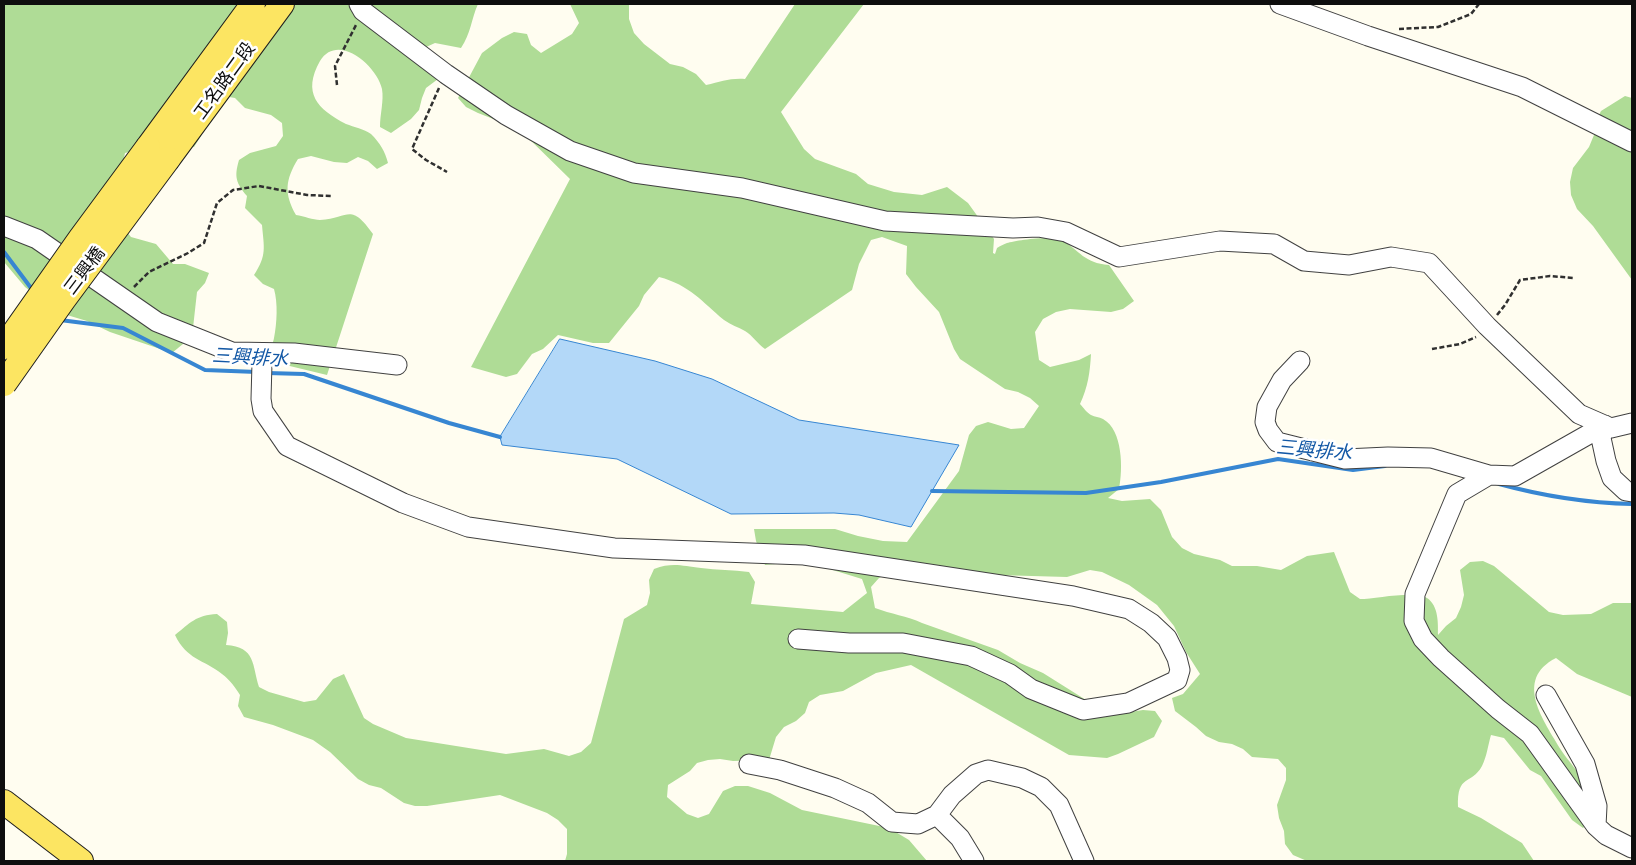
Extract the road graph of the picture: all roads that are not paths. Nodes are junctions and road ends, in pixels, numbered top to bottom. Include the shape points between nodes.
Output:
1 (253, 4) edge
2 (282, 4) edge
3 (1280, 4) edge
4 (361, 7) edge
5 (1632, 142) edge
6 (148, 147) joint
7 (168, 159) joint
8 (4, 226) edge
9 (4, 347) edge
10 (257, 352) junction
11 (1300, 361) dead end
12 (398, 365) dead end
13 (4, 384) edge
14 (1632, 423) edge
15 (1605, 425) junction
16 (1489, 475) junction
17 (1632, 492) edge
18 (798, 639) dead end
19 (1546, 695) dead end
20 (749, 764) dead end
21 (4, 802) edge
22 (937, 815) junction
23 (1596, 826) junction
24 (1632, 848) edge
25 (81, 861) edge
26 (974, 861) edge
27 (1084, 861) edge

1 - 6 main road, 工名路二段
2 - 7 main road, 工名路二段
3 - 5 lane via 1522,87
4 - 15 lane via 446,74 506,115 570,152 634,174 742,188 885,221 1038,227 1066,232 1119,257 1220,241 1274,244 1304,261 1349,264 1391,256 1429,263 1487,326 1579,414
6 - 9 main road, 三興橋, bridge
7 - 13 main road, 三興橋, bridge
8 - 10 lane via 37,239 157,322 232,352
10 - 12 lane
10 - 18 lane via 262,363 263,411 287,446 404,503 468,527 614,548 804,555 1073,596 1129,609 1151,622 1167,638 1180,670 1178,680 1128,703 1083,710 1031,689 1010,674 971,656 903,643 849,644
11 - 16 lane via 1282,380 1267,407 1264,422 1277,442 1345,459 1431,458
14 - 15 lane via 1611,428
15 - 16 lane via 1515,476
15 - 17 lane via 1601,438 1612,478 1626,491
16 - 23 lane via 1457,494 1415,594 1414,621 1422,639 1441,658 1530,734
19 - 23 lane via 1585,764 1597,806
20 - 22 lane via 780,770 835,788 868,803 892,822 918,824
21 - 25 main road
22 - 26 lane via 960,838
22 - 27 lane via 952,795 976,774 988,770 1022,778 1041,787 1059,805
23 - 24 lane

